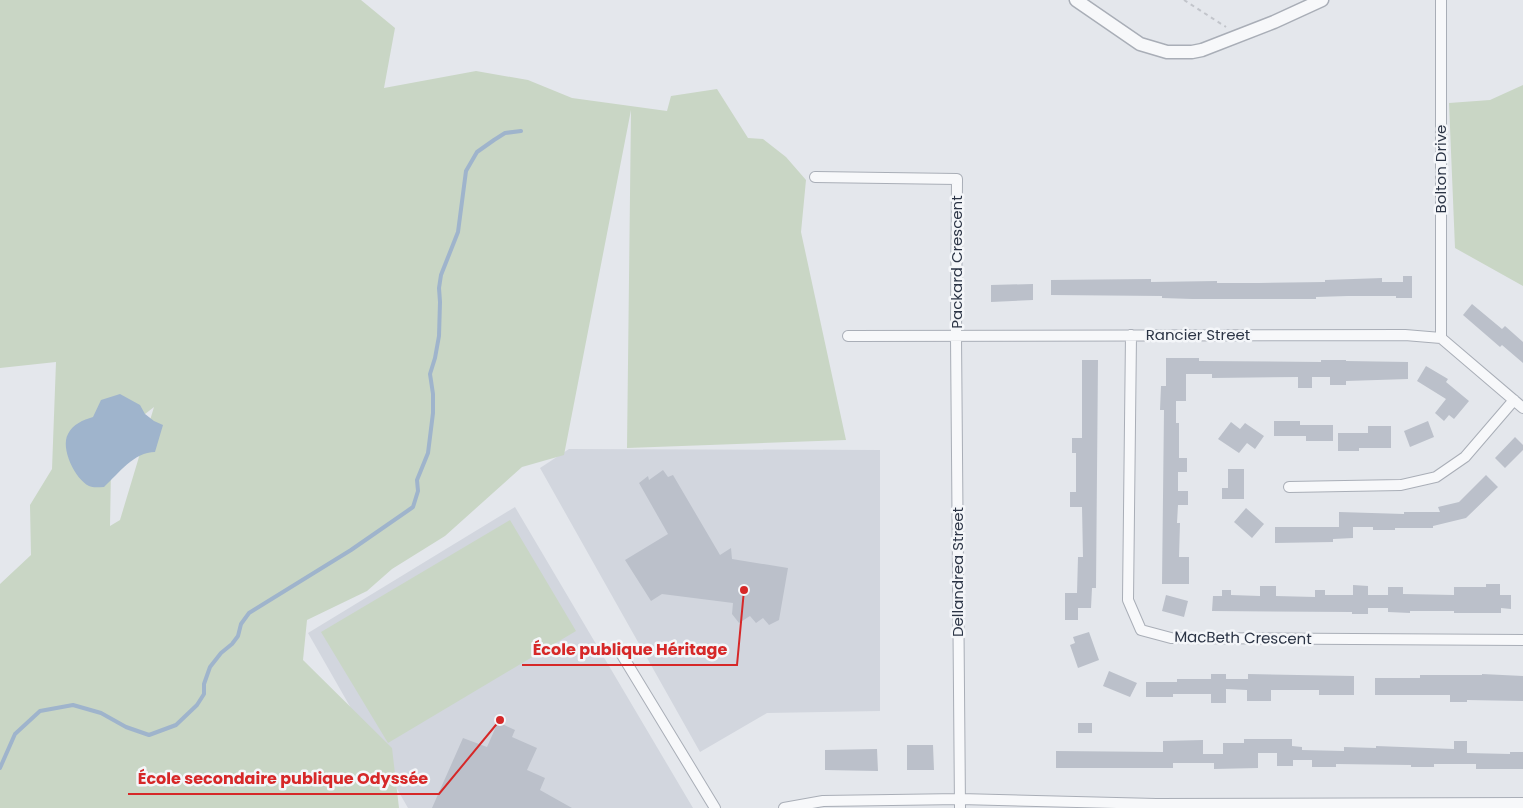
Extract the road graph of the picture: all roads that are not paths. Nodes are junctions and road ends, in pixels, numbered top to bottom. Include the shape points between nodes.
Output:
1 (1076, 0) edge
2 (1322, 0) edge
3 (1441, 0) edge
4 (815, 178) dead end
5 (1131, 335) junction
6 (848, 336) dead end
7 (956, 337) junction
8 (1441, 338) junction
9 (1514, 400) junction
10 (1523, 408) edge
11 (1289, 487) dead end
12 (1523, 640) edge
13 (622, 655) dead end
14 (1523, 803) edge
15 (960, 804) edge
16 (1156, 806) edge
17 (715, 808) edge
18 (784, 808) edge

1 - 2 street via 1140,44 1167,52 1202,50
3 - 8 street, Bolton Drive
4 - 7 street, Packard Crescent via 957,179
5 - 7 street, Rancier Street
5 - 8 street, Rancier Street via 1405,335
5 - 12 street, MacBeth Crescent via 1128,600 1141,630 1171,638
6 - 7 street, Rancier Street
7 - 15 street, Dellandrea Street
8 - 9 street
9 - 10 street
9 - 11 street via 1465,457 1436,477 1401,485
13 - 17 street
14 - 16 street
15 - 16 street
15 - 18 street via 823,801

